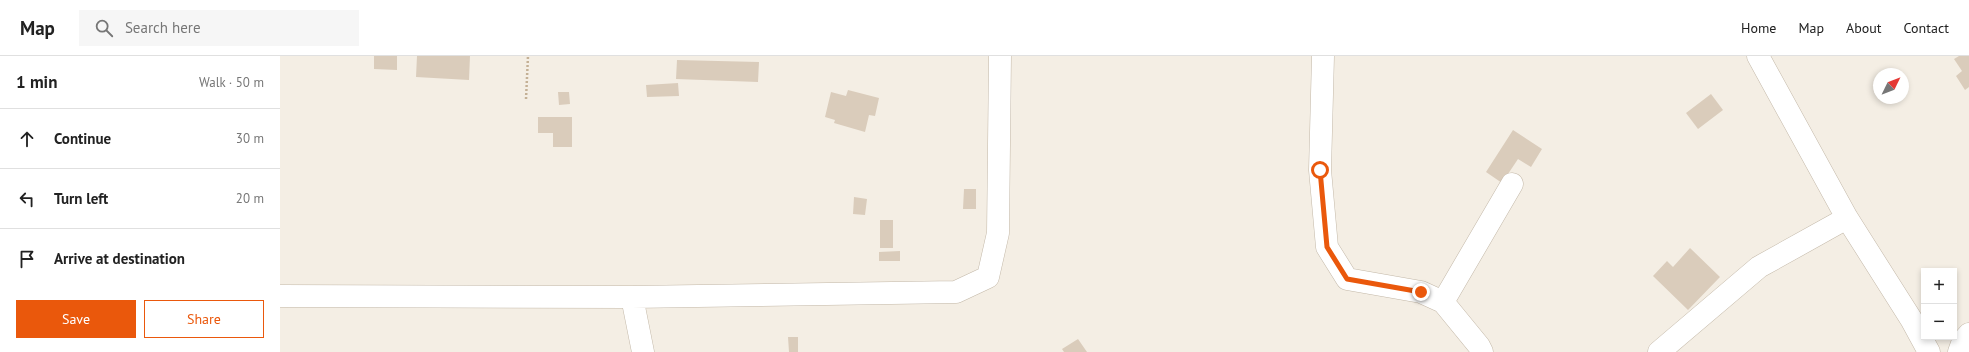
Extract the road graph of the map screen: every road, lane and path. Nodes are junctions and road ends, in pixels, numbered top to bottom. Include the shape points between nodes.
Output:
1 (528, 56) edge
2 (1000, 56) edge
3 (1323, 56) edge
4 (1758, 56) edge
5 (526, 99) dead end
6 (1512, 184) dead end
7 (1847, 218) junction
8 (280, 296) edge
9 (632, 297) junction
10 (1443, 302) junction
11 (1917, 321) edge
12 (1969, 331) edge
13 (1957, 332) edge
14 (1969, 334) edge
15 (643, 352) edge
16 (1482, 352) edge
17 (1659, 352) edge
18 (1930, 352) edge
19 (1959, 352) edge

1 - 5 path
2 - 9 street via 998,233 988,277 956,292
3 - 10 street via 1320,170 1327,247 1347,279 1421,292
4 - 7 street
6 - 10 street
7 - 11 street
7 - 17 street via 1759,267
8 - 9 street
9 - 15 street
10 - 16 street
11 - 18 street
12 - 13 street
14 - 19 street

